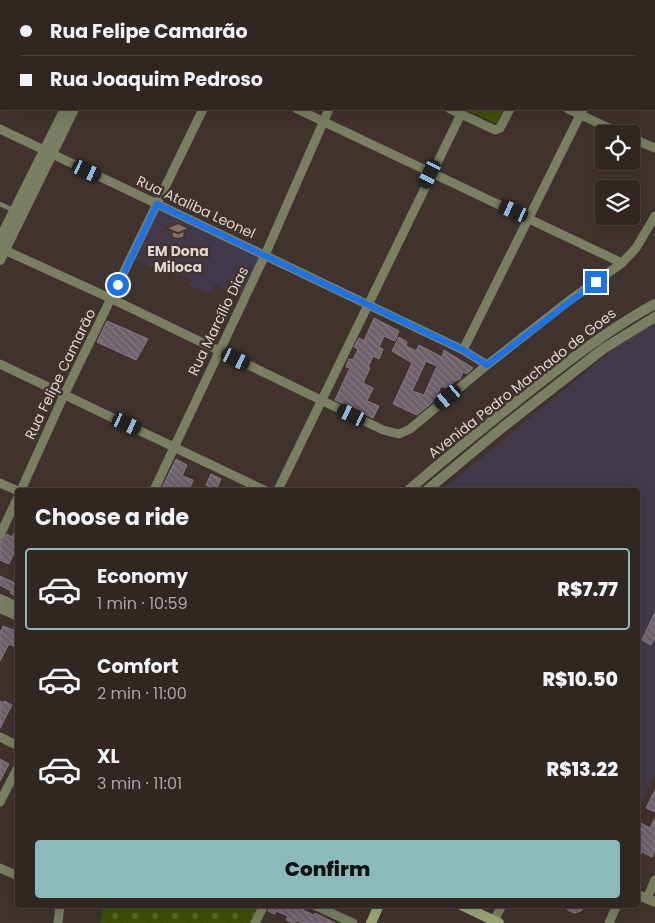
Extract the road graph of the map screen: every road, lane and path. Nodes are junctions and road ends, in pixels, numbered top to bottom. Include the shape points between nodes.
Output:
1 (65, 110) edge
2 (73, 110) edge
3 (203, 110) edge
4 (299, 110) edge
5 (328, 110) edge
6 (452, 110) edge
7 (509, 110) edge
8 (582, 112) edge
9 (461, 114) junction
10 (323, 121) junction
11 (606, 125) edge
12 (0, 129) edge
13 (640, 142) edge
14 (655, 148) edge
15 (48, 153) junction
16 (430, 174) junction
17 (0, 204) edge
18 (157, 204) junction
19 (14, 211) junction
20 (655, 216) edge
21 (530, 218) junction
22 (0, 239) edge
23 (2, 249) edge
24 (265, 255) junction
25 (0, 260) edge
26 (622, 263) junction
27 (112, 298) junction
28 (655, 304) edge
29 (367, 305) junction
30 (655, 316) edge
31 (218, 350) junction
32 (463, 350) junction
33 (0, 364) edge
34 (487, 365) junction
35 (64, 395) junction
36 (322, 400) junction
37 (174, 447) junction
38 (0, 483) edge
39 (20, 488) edge
40 (155, 488) edge
41 (260, 488) edge
42 (279, 488) edge
43 (411, 488) edge
44 (429, 488) edge
45 (15, 489) edge
46 (15, 503) edge
47 (0, 535) edge
48 (0, 599) edge
49 (15, 606) edge
50 (0, 608) edge
51 (15, 615) edge
52 (0, 737) edge
53 (15, 744) edge
54 (15, 773) edge
55 (0, 802) edge
56 (0, 868) edge
57 (15, 875) edge
58 (655, 880) edge
59 (646, 898) edge
60 (60, 908) edge
61 (262, 908) edge
62 (320, 908) edge
63 (378, 908) edge
64 (467, 908) edge
65 (501, 908) edge
66 (616, 908) edge
67 (496, 922) edge
68 (58, 923) edge
69 (255, 923) edge
70 (353, 923) edge
71 (371, 923) edge
72 (609, 923) edge

1 - 15 street
2 - 15 street
3 - 18 street, Rua Felipe Camarão
4 - 10 street
5 - 10 street, Rua Marcílio Dias
6 - 9 street
7 - 9 street via 500,128 495,130
8 - 11 street
8 - 21 street
9 - 16 street
10 - 16 street
10 - 24 street, Rua Marcílio Dias
12 - 15 street, Rua Ataliba Leonel
13 - 14 street
15 - 18 street, Rua Ataliba Leonel
15 - 19 street
15 - 23 street
16 - 21 street
16 - 29 street
17 - 19 lane
18 - 24 street, Rua Ataliba Leonel
18 - 27 street, Rua Felipe Camarão
19 - 22 street
20 - 26 street via 636,248
21 - 26 street
21 - 32 street
23 - 25 street
23 - 27 street
24 - 29 street, Rua Ataliba Leonel
24 - 31 street, Rua Marcílio Dias
26 - 34 street
27 - 31 street
27 - 35 street, Rua Felipe Camarão
28 - 43 street, Avenida Pedro Machado de Goes via 575,356
29 - 32 street, Rua Ataliba Leonel
29 - 36 street
30 - 44 street, Avenida Pedro Machado de Goes via 597,353
31 - 36 street
31 - 37 street, Rua Marcílio Dias
32 - 34 street, Rua Ataliba Leonel
33 - 35 street
34 - 36 street via 404,433 383,430
35 - 37 street
35 - 39 street, Rua Felipe Camarão
36 - 42 street
37 - 40 street, Rua Marcílio Dias
37 - 41 street
38 - 45 street
46 - 47 street
48 - 49 street
50 - 51 street
52 - 53 street
54 - 55 street
56 - 57 street
58 - 59 street
60 - 68 street
61 - 69 street
62 - 70 street
63 - 71 main road
64 - 67 main road
65 - 67 street
66 - 72 street

